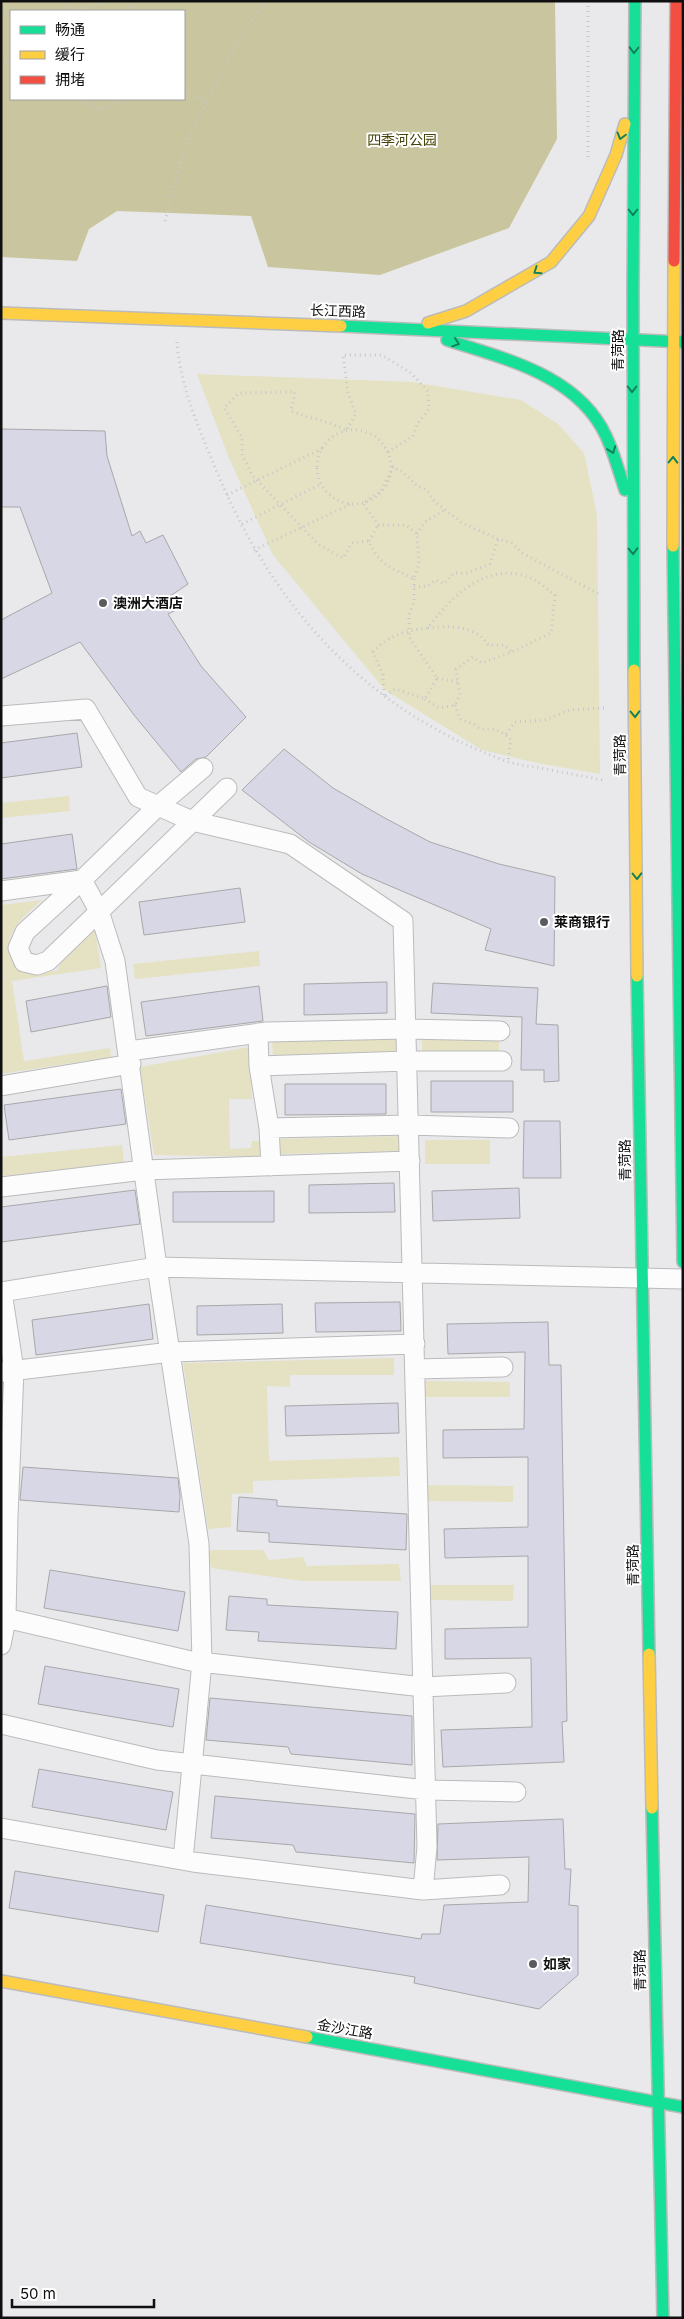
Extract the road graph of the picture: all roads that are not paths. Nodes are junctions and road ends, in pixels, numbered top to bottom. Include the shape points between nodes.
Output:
1 (635, 1) edge
2 (676, 1) edge
3 (675, 70) junction
4 (634, 71) junction
5 (683, 114) edge
6 (1, 313) edge
7 (410, 328) junction
8 (632, 340) junction
9 (678, 342) edge
10 (683, 472) edge
11 (633, 515) junction
12 (672, 519) junction
13 (1, 716) edge
14 (203, 768) dead end
15 (227, 788) dead end
16 (158, 806) junction
17 (192, 821) junction
18 (82, 880) junction
19 (1, 892) edge
20 (99, 911) junction
21 (406, 1029) junction
22 (500, 1031) dead end
23 (258, 1033) junction
24 (130, 1057) junction
25 (407, 1060) junction
26 (502, 1061) dead end
27 (259, 1066) junction
28 (1, 1086) edge
29 (409, 1125) junction
30 (269, 1128) junction
31 (509, 1128) dead end
32 (410, 1161) junction
33 (272, 1166) junction
34 (144, 1170) junction
35 (1, 1187) edge
36 (683, 1262) edge
37 (157, 1267) junction
38 (413, 1273) junction
39 (641, 1278) junction
40 (683, 1279) edge
41 (1, 1292) edge
42 (415, 1344) junction
43 (171, 1352) junction
44 (503, 1367) dead end
45 (415, 1369) junction
46 (8, 1371) edge
47 (5, 1515) edge
48 (4, 1618) edge
49 (1, 1646) edge
50 (202, 1662) junction
51 (506, 1683) dead end
52 (423, 1686) junction
53 (1, 1724) edge
54 (193, 1764) junction
55 (426, 1790) junction
56 (516, 1792) dead end
57 (1, 1828) edge
58 (183, 1860) junction
59 (500, 1885) dead end
60 (423, 1890) junction
61 (1, 1981) edge
62 (658, 2102) junction
63 (683, 2107) edge
64 (663, 2318) edge

1 -> 4 main road, 青菏路
2 - 3 main road
3 - 5 main road
3 - 9 main road
4 -> 7 main road via 616,155 589,216 551,262 466,311
4 -> 8 main road, 青菏路
6 - 7 main road, 长江西路
7 - 8 main road, 长江西路
7 -> 11 main road via 512,361 568,388 588,407 606,435
8 - 9 main road, 长江西路
8 -> 11 main road, 青菏路
12 -> 9 main road
10 - 12 main road
11 -> 39 main road, 青菏路
12 - 36 main road
13 - 16 street via 86,709 138,797
14 - 16 street
15 - 17 street
16 - 17 street
16 - 18 street
17 - 20 street
17 - 21 street via 290,844 403,921
18 - 19 street
18 - 20 street
18 - 20 street via 25,932 18,948 24,962 37,965 48,961
20 - 24 street via 115,961
21 - 22 street
21 - 23 street
21 - 25 street
23 - 24 street
23 - 27 street
24 - 28 street
24 - 34 street
25 - 26 street
25 - 27 street
25 - 29 street
27 - 30 street
29 - 30 street
29 - 31 street
29 - 32 street
30 - 33 street
32 - 33 street
32 - 38 street
33 - 34 street
34 - 35 street
34 - 37 street
37 - 38 street
37 - 41 street
37 - 43 street
38 - 39 street
38 - 42 street
39 - 40 street
39 - 62 main road, 青菏路
41 - 46 street
42 - 43 street
42 - 45 street
43 - 46 street
43 - 50 street via 199,1544
44 - 45 street
45 - 52 street
46 - 47 street
47 - 48 street
48 - 49 street
48 - 50 street
50 - 52 street
50 - 54 street
51 - 52 street
52 - 55 street
53 - 54 street via 157,1760
54 - 55 street
54 - 58 street
55 - 56 street
55 - 60 street via 427,1847
57 - 58 street
58 - 60 street
59 - 60 street
61 - 62 main road, 金沙江路
62 - 63 main road, 金沙江路
62 - 64 main road, 青菏路

